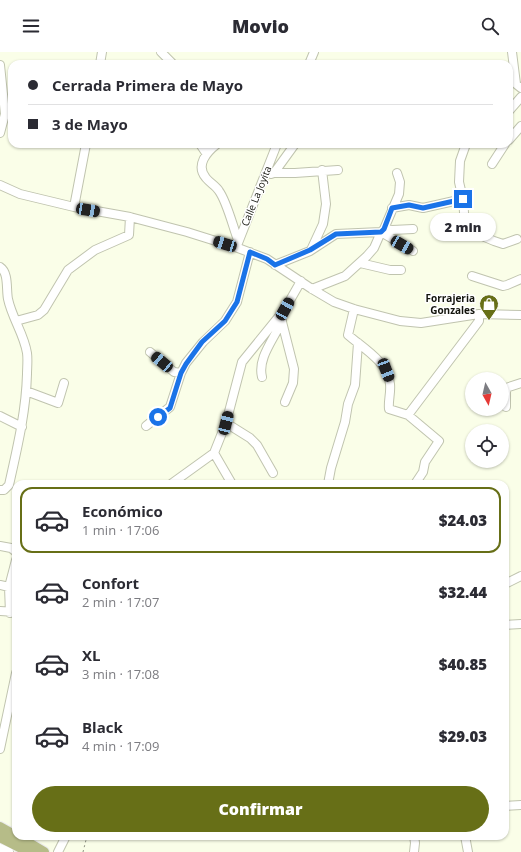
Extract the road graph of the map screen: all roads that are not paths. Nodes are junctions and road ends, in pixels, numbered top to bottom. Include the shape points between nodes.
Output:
1 (161, 52) edge
2 (512, 52) edge
3 (168, 60) edge
4 (0, 65) edge
5 (521, 88) edge
6 (521, 97) edge
7 (513, 106) edge
8 (521, 126) edge
9 (0, 133) edge
10 (513, 135) edge
11 (85, 148) edge
12 (203, 148) edge
13 (212, 148) edge
14 (275, 148) edge
15 (292, 148) edge
16 (465, 148) edge
17 (502, 148) edge
18 (206, 153) junction
19 (492, 164) dead end
20 (322, 170) junction
21 (338, 170) dead end
22 (274, 173) junction
23 (397, 173) dead end
24 (263, 178) junction
25 (0, 185) edge
26 (463, 199) junction
27 (74, 207) junction
28 (392, 208) junction
29 (130, 217) junction
30 (413, 229) dead end
31 (382, 231) junction
32 (517, 239) dead end
33 (238, 244) junction
34 (310, 250) junction
35 (413, 251) dead end
36 (250, 252) junction
37 (360, 263) junction
38 (275, 265) junction
39 (0, 267) edge
40 (401, 270) dead end
41 (472, 276) dead end
42 (518, 280) edge
43 (301, 281) junction
44 (521, 288) edge
45 (312, 289) junction
46 (285, 309) junction
47 (354, 309) junction
48 (479, 314) junction
49 (521, 315) edge
50 (16, 321) junction
51 (282, 322) junction
52 (358, 343) junction
53 (150, 352) dead end
54 (181, 373) junction
55 (262, 377) dead end
56 (64, 383) dead end
57 (521, 383) edge
58 (509, 387) edge
59 (26, 391) junction
60 (285, 402) dead end
61 (408, 415) junction
62 (0, 416) edge
63 (226, 423) junction
64 (146, 426) dead end
65 (22, 427) junction
66 (214, 453) junction
67 (273, 473) dead end
68 (177, 480) edge
69 (230, 480) edge
70 (329, 480) edge
71 (418, 480) edge
72 (0, 490) edge
73 (0, 546) edge
74 (12, 549) edge
75 (12, 575) edge
76 (521, 576) edge
77 (509, 582) edge
78 (0, 586) edge
79 (9, 587) junction
80 (12, 606) edge
81 (0, 611) edge
82 (12, 612) edge
83 (521, 624) edge
84 (509, 625) edge
85 (12, 692) edge
86 (0, 749) edge
87 (509, 806) edge
88 (521, 806) edge
89 (0, 828) edge
90 (12, 834) edge
91 (0, 837) edge
92 (64, 840) edge
93 (415, 840) edge
94 (466, 840) edge
95 (26, 846) edge
96 (0, 848) edge
97 (9, 852) edge
98 (44, 852) edge
99 (58, 852) edge
100 (414, 852) edge
101 (468, 852) edge

1 - 3 street
2 - 5 street via 516,84
4 - 9 street via 5,114
6 - 7 street
8 - 10 street
11 - 27 street
12 - 18 street
13 - 18 street
14 - 24 street, Calle La Joyita
15 - 22 street
16 - 26 street via 460,161 459,182
17 - 19 street
18 - 33 street via 202,172 219,190
20 - 21 street
20 - 22 street
20 - 34 street via 326,204 323,224
22 - 24 street
23 - 28 street via 400,182 399,194
24 - 33 street, Calle La Joyita
25 - 27 street via 20,194
26 - 28 street via 423,208 409,205
26 - 32 street via 465,226 468,230 503,244
27 - 29 street
28 - 31 street
29 - 33 street
29 - 50 street via 130,235 95,250 68,270 44,310 38,315
30 - 31 street
31 - 34 street via 336,234
31 - 35 street
31 - 37 street via 374,248
33 - 36 street
34 - 38 street
36 - 38 street
36 - 54 street via 237,302 225,321 202,342
37 - 40 street
37 - 45 street via 345,276
38 - 43 street
39 - 50 street via 6,279 8,299
41 - 42 street via 503,286
42 - 44 street
43 - 45 street
43 - 46 street
45 - 47 street via 334,302
46 - 51 street
46 - 63 street via 242,362
47 - 48 street via 400,321 421,322
47 - 52 street via 348,335
48 - 49 street
48 - 61 street via 479,321
50 - 59 street via 27,354
51 - 55 street via 264,356 260,370
51 - 60 street via 294,369 293,383
52 - 61 street via 386,370 390,382 389,409
52 - 70 street via 355,385
53 - 54 street via 174,372
54 - 64 street via 170,408
56 - 59 street via 58,403
57 - 58 street
59 - 65 street
61 - 71 street via 439,441 425,462
62 - 65 street
63 - 66 street
63 - 67 street via 257,445
65 - 72 street via 9,486
66 - 68 street
66 - 69 street
73 - 74 street
75 - 79 street
76 - 77 street
78 - 79 street
79 - 80 street
81 - 82 street
83 - 84 street
85 - 86 street
87 - 88 street
89 - 90 main road
91 - 95 main road
92 - 99 street
93 - 100 street
94 - 101 street
95 - 98 main road
96 - 97 street

